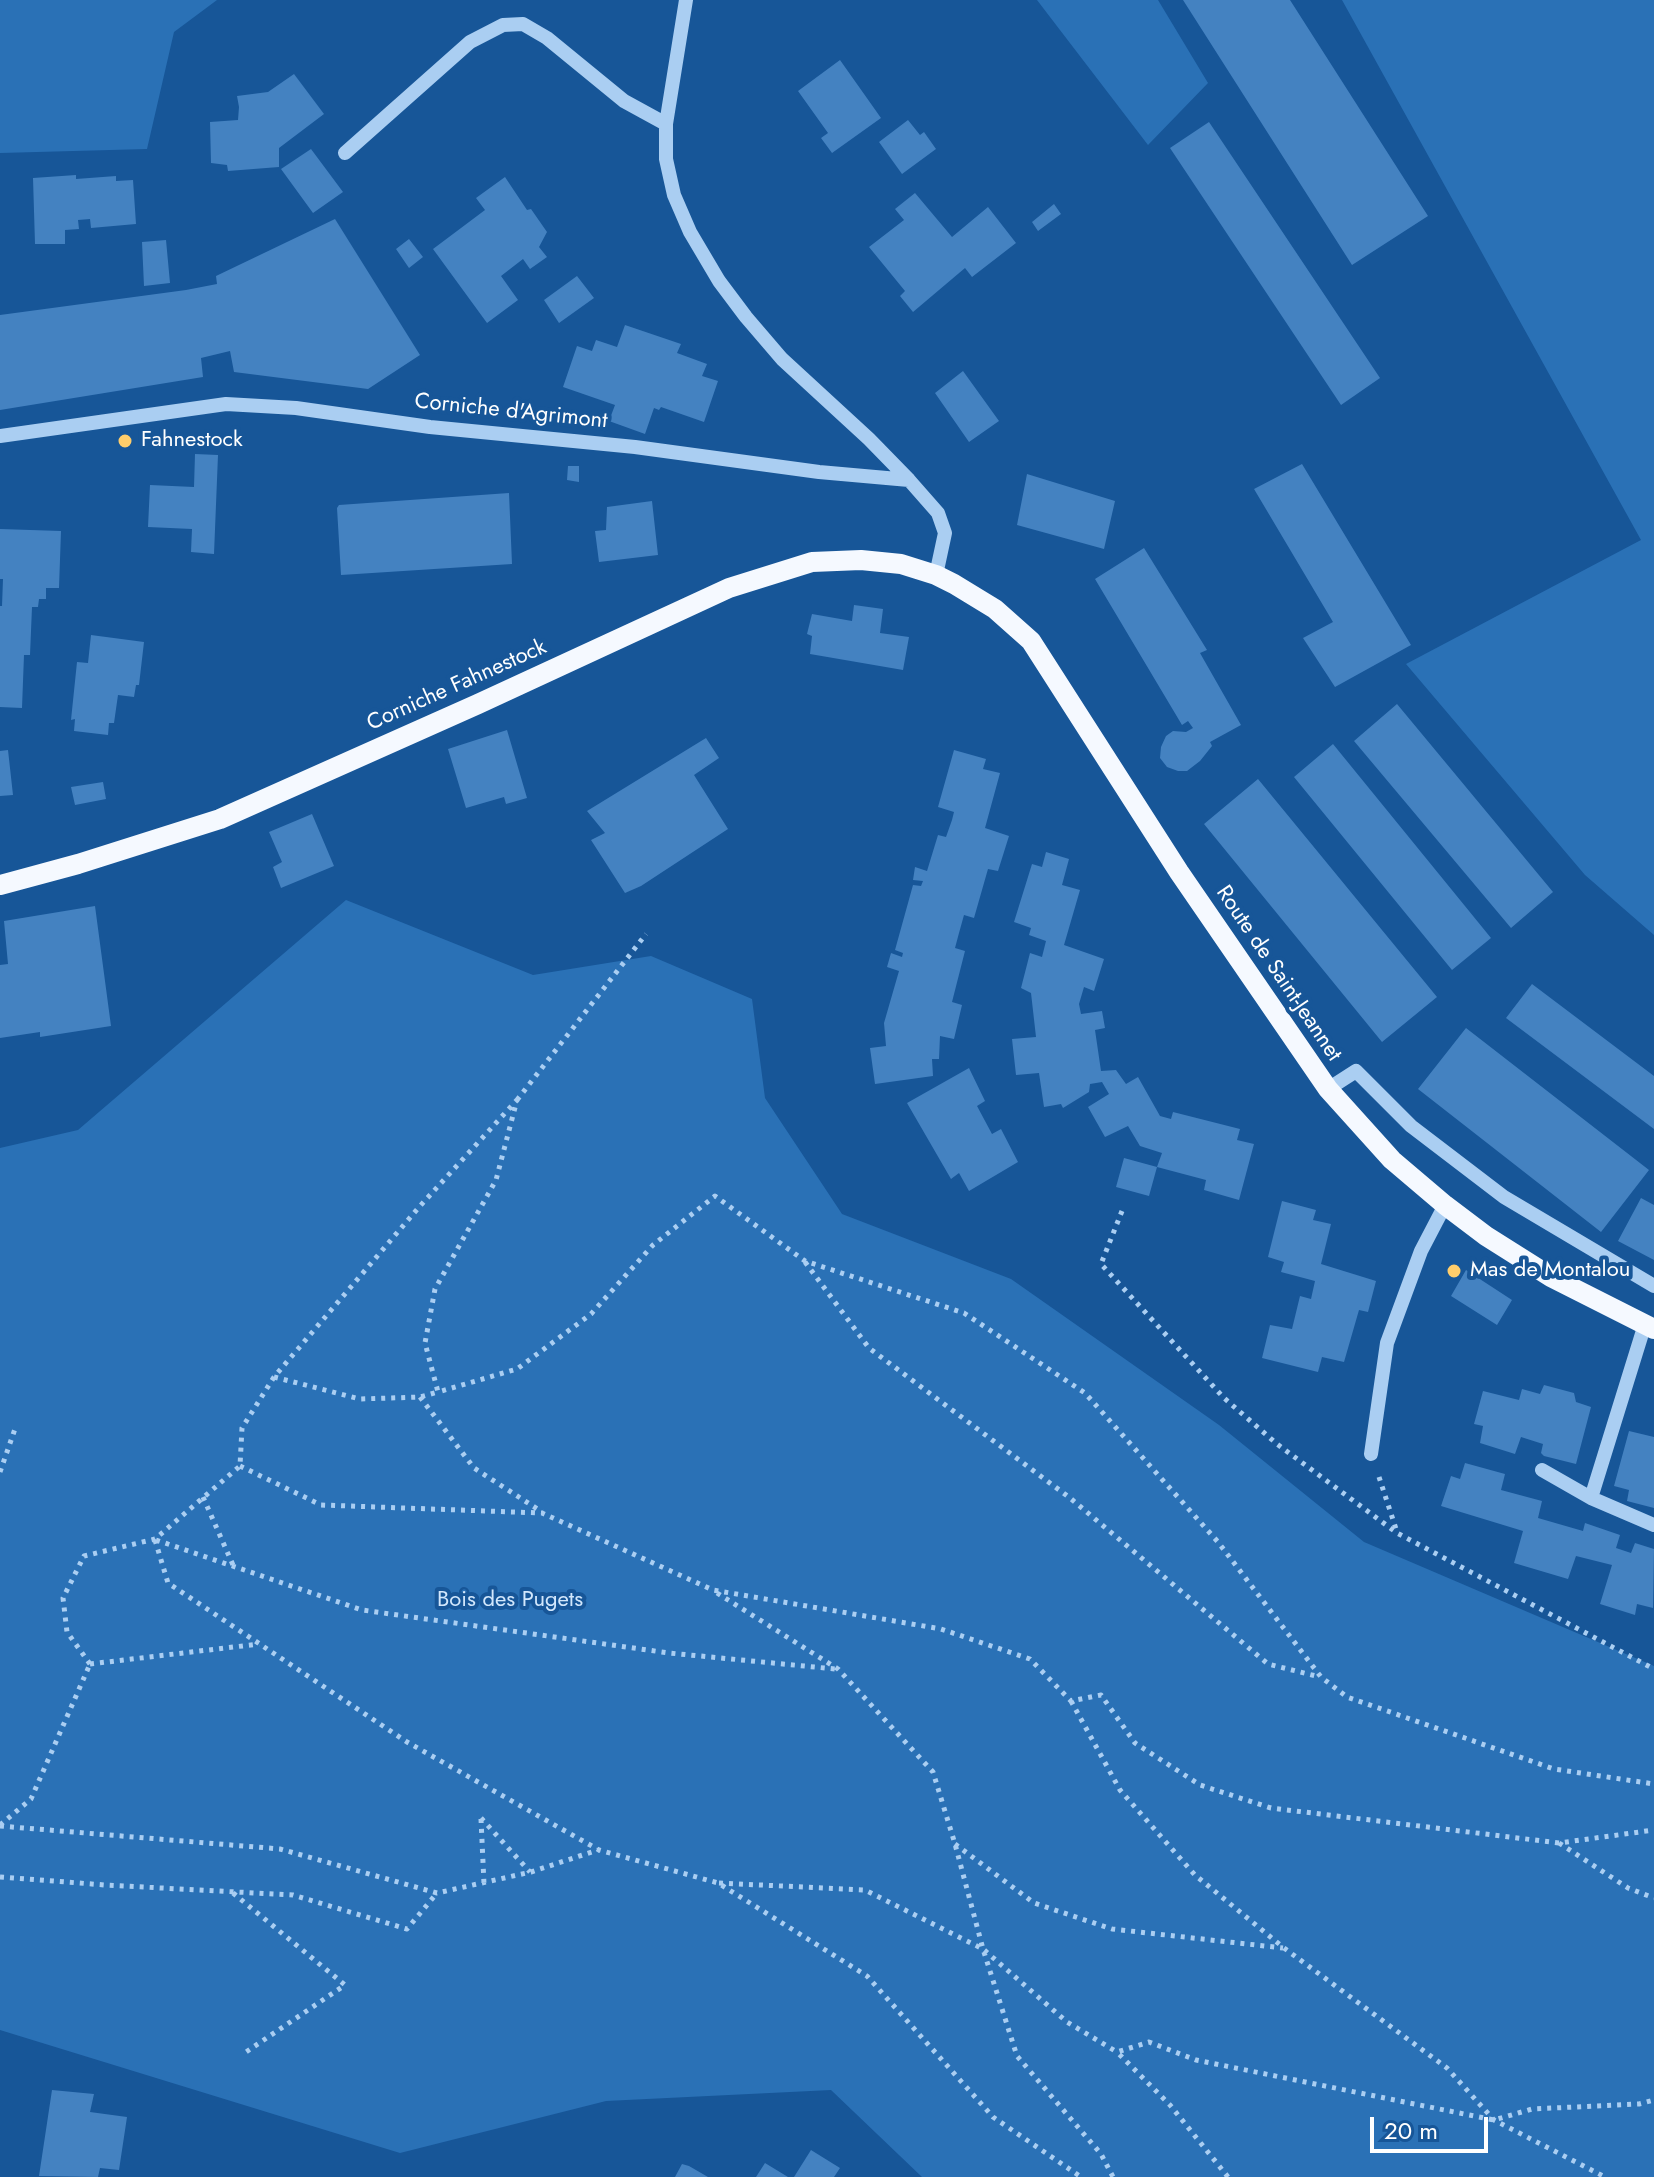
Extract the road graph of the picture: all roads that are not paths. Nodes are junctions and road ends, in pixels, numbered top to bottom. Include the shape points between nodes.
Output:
1 (686, 0) edge
2 (666, 124) junction
3 (345, 153) dead end
4 (0, 436) edge
5 (909, 480) junction
6 (936, 575) junction
7 (0, 885) edge
8 (1328, 1089) junction
9 (1445, 1205) junction
10 (1654, 1286) edge
11 (1650, 1326) edge
12 (1371, 1454) road end
13 (1542, 1470) dead end
14 (1591, 1498) junction
15 (1654, 1525) edge

1 - 2 street
2 - 3 street via 624,101 547,38 523,24 503,25 470,42
2 - 5 street via 674,195 719,281 782,359
4 - 5 street, Corniche d'Agrimont via 226,404
5 - 6 street via 942,519 944,543
6 - 7 main road, Corniche Fahnestock via 901,564 812,562 729,588 220,819
6 - 8 main road, Route de Saint-Jeannet via 995,609 1031,641 1179,872
8 - 9 main road, Route de Saint-Jeannet via 1392,1160
8 - 10 street via 1356,1071 1411,1126 1504,1197
9 - 11 main road, Route de Saint-Jeannet via 1551,1277
9 - 12 street via 1421,1251 1387,1343
11 - 14 street
13 - 14 street
14 - 15 street

